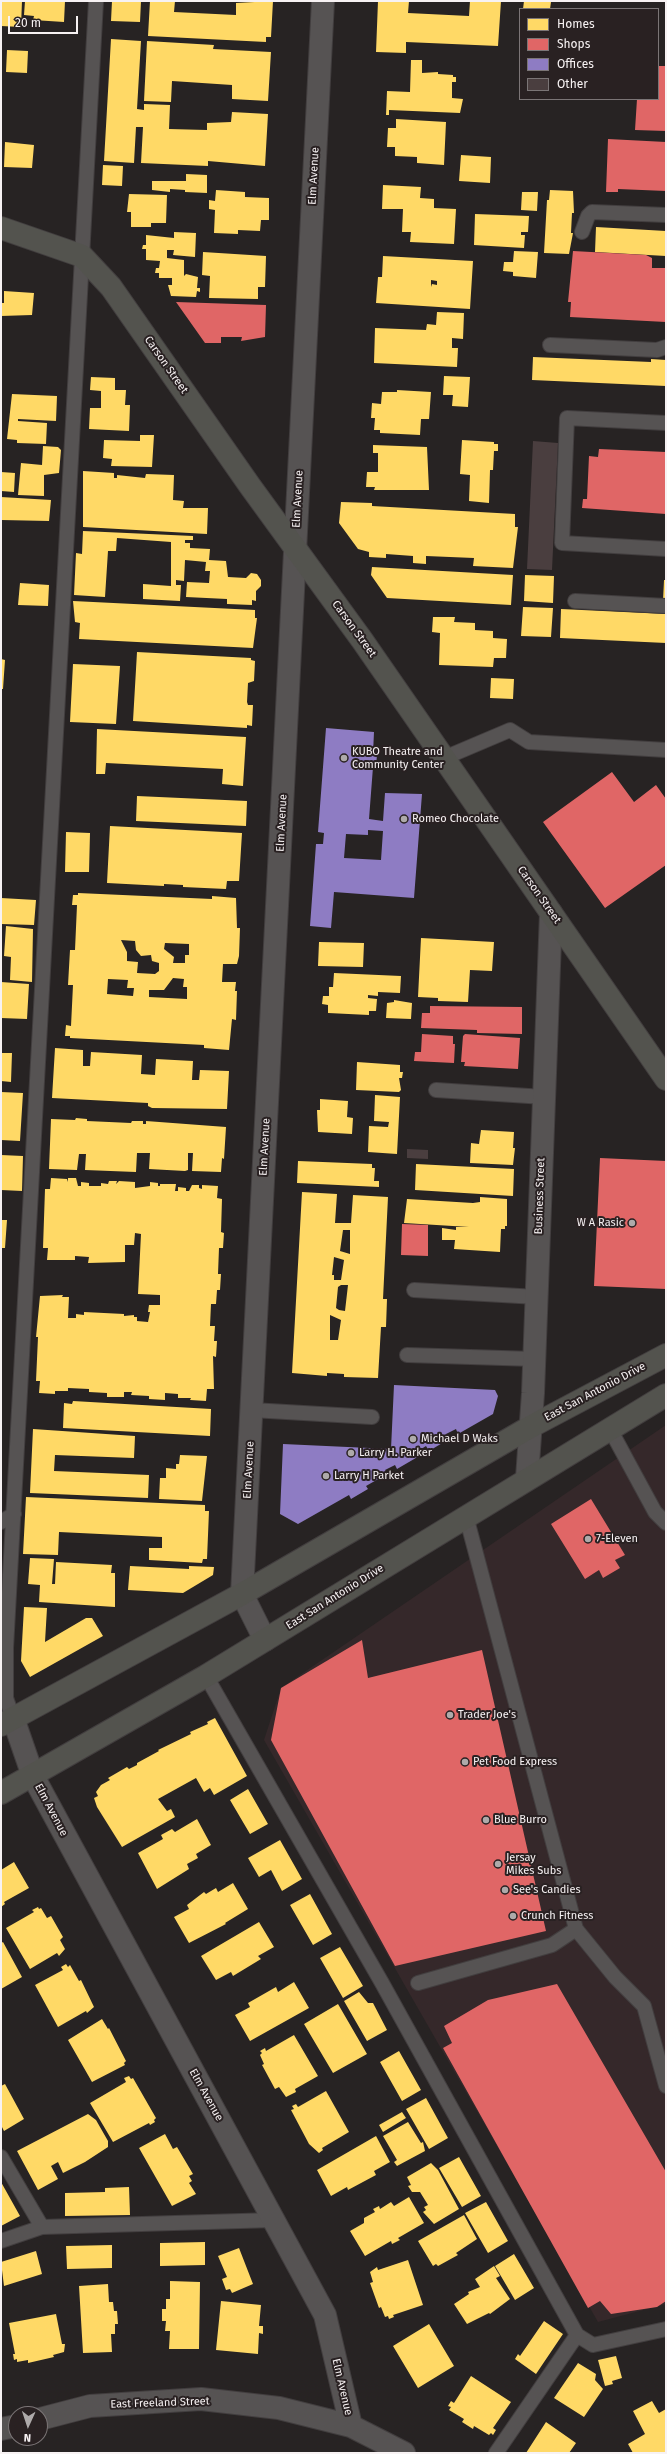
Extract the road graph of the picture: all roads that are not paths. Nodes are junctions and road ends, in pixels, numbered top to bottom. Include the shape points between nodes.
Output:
1 (96, 1) edge
2 (322, 1) edge
3 (666, 215) edge
4 (1, 228) edge
5 (582, 232) dead end
6 (82, 256) junction
7 (550, 345) dead end
8 (666, 347) edge
9 (666, 423) edge
10 (666, 549) edge
11 (296, 550) junction
12 (575, 601) dead end
13 (666, 606) edge
14 (666, 750) edge
15 (444, 758) junction
16 (551, 913) junction
17 (666, 1079) edge
18 (436, 1090) dead end
19 (544, 1097) junction
20 (414, 1290) dead end
21 (537, 1297) junction
22 (407, 1354) dead end
23 (666, 1355) edge
24 (534, 1359) junction
25 (666, 1395) edge
26 (252, 1410) junction
27 (372, 1417) dead end
28 (532, 1426) junction
29 (610, 1430) junction
30 (527, 1478) junction
31 (14, 1514) junction
32 (466, 1516) junction
33 (1, 1522) edge
34 (666, 1524) edge
35 (242, 1594) junction
36 (265, 1640) junction
37 (206, 1676) junction
38 (7, 1722) edge
39 (33, 1776) junction
40 (1, 1793) edge
41 (576, 1929) junction
42 (418, 1983) dead end
43 (666, 2086) edge
44 (1, 2157) edge
45 (274, 2220) junction
46 (42, 2227) junction
47 (1, 2241) edge
48 (666, 2329) edge
49 (577, 2335) junction
50 (48, 2417) edge
51 (351, 2426) junction
52 (404, 2453) edge
53 (496, 2453) edge

1 - 6 lane
2 - 11 street, Elm Avenue
3 - 5 lane via 592,212
4 - 6 main road, Carson Street
6 - 11 main road, Carson Street via 111,286
6 - 31 lane
7 - 8 lane via 657,350
9 - 10 lane via 567,418 562,543
11 - 15 main road, Carson Street
11 - 26 street, Elm Avenue
12 - 13 lane
14 - 15 lane via 528,742 510,730
15 - 16 main road, Carson Street
16 - 17 main road, Carson Street
16 - 19 street, Business Street
18 - 19 lane
19 - 21 street, Business Street
20 - 21 lane
21 - 24 street, Business Street
22 - 24 lane
23 - 28 main road, East San Antonio Drive
24 - 28 street, Business Street
25 - 29 main road, East San Antonio Drive
26 - 27 lane
26 - 35 street, Elm Avenue
28 - 30 street, Business Street
28 - 35 main road, East San Antonio Drive
29 - 30 main road, East San Antonio Drive
29 - 34 lane via 655,1512
30 - 32 main road, East San Antonio Drive
31 - 33 lane
31 - 38 lane via 6,1648
32 - 36 main road, East San Antonio Drive
32 - 41 lane
35 - 36 street, Elm Avenue
35 - 38 main road, East San Antonio Drive
36 - 37 main road, East San Antonio Drive
37 - 39 main road, East San Antonio Drive
37 - 49 lane via 378,1976
38 - 39 street, Elm Avenue
39 - 40 main road, East San Antonio Drive
39 - 45 street, Elm Avenue
41 - 42 lane via 552,1946
41 - 43 lane via 615,1977 644,2006
44 - 46 lane
45 - 46 lane
45 - 51 street, Elm Avenue via 325,2315
46 - 47 lane
48 - 49 lane via 593,2345
49 - 53 lane
50 - 51 street, East Freeland Street via 90,2406 201,2398 279,2408
51 - 52 street, Elm Avenue

